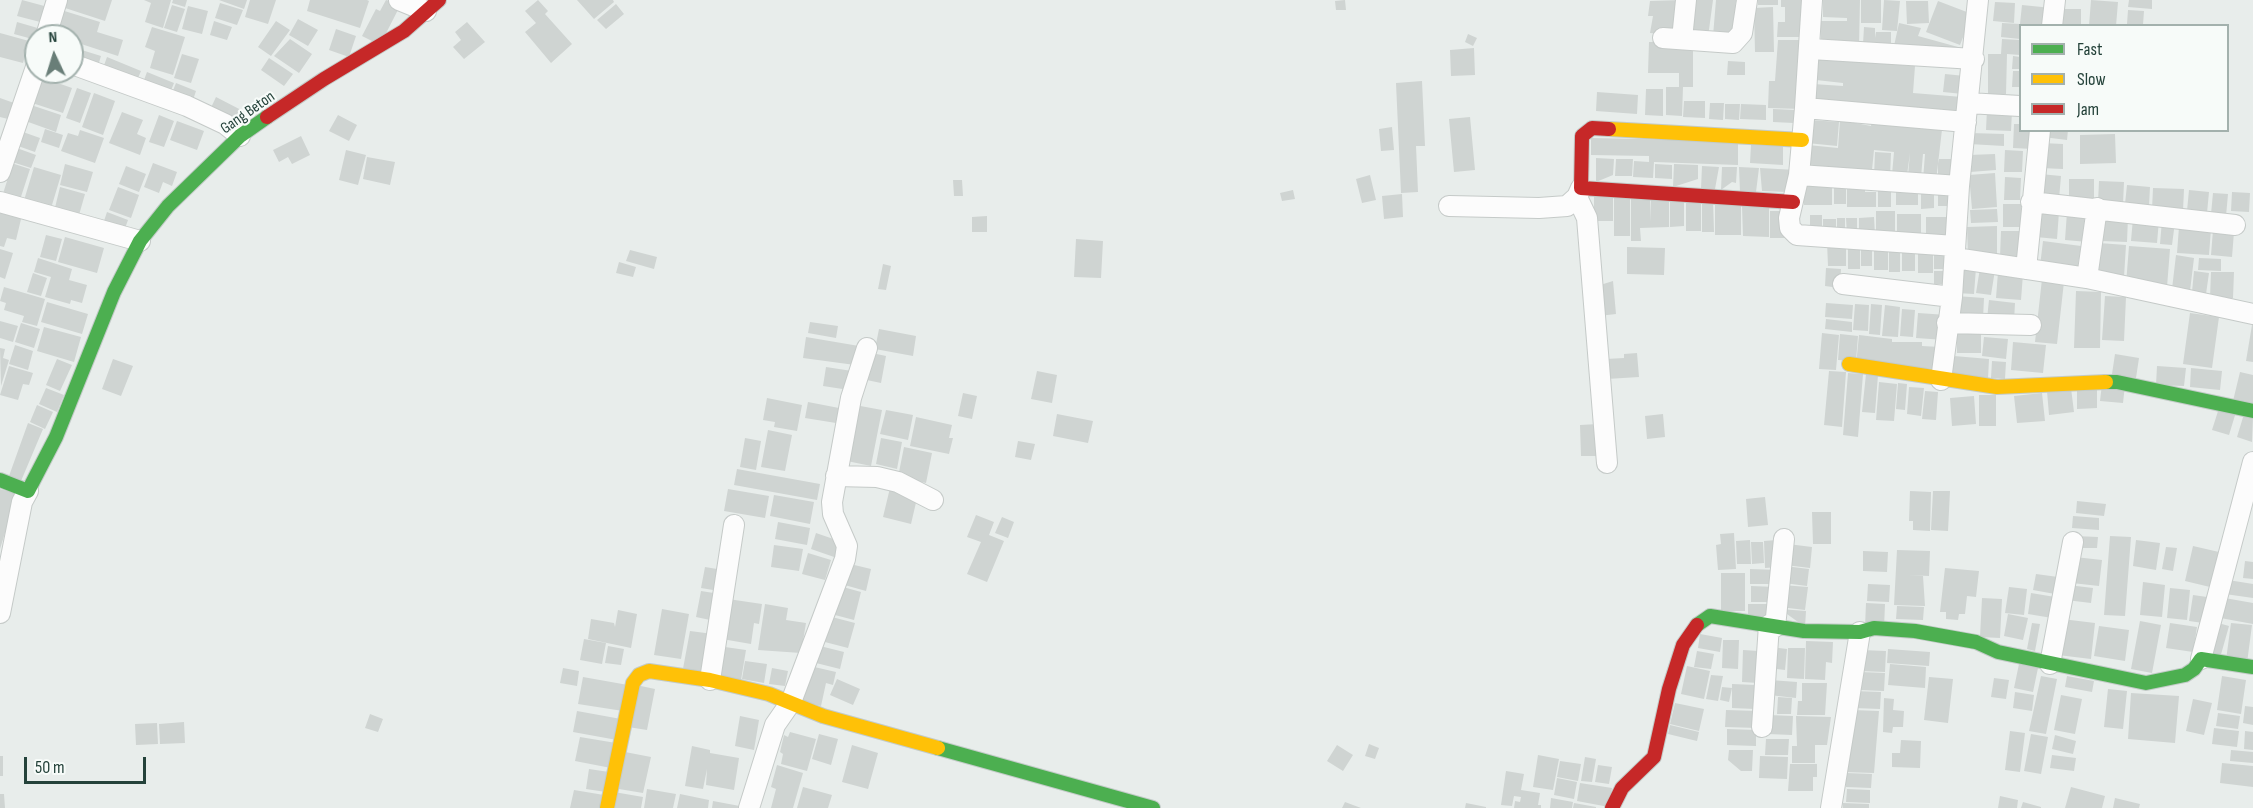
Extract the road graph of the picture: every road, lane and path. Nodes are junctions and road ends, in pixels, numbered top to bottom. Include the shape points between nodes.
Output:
1 (57, 0) edge
2 (399, 0) edge
3 (1686, 0) edge
4 (1747, 0) edge
5 (1812, 0) edge
6 (1978, 0) edge
7 (2055, 0) edge
8 (433, 6) edge
9 (50, 24) edge
10 (2052, 24) edge
11 (1811, 49) junction
12 (1974, 59) junction
13 (84, 68) edge
14 (30, 84) edge
15 (2019, 106) edge
16 (1805, 108) junction
17 (1967, 112) junction
18 (2040, 132) edge
19 (240, 136) junction
20 (1802, 140) junction
21 (0, 172) edge
22 (1799, 175) junction
23 (1959, 186) junction
24 (1579, 193) junction
25 (0, 202) edge
26 (1793, 202) junction
27 (2031, 202) junction
28 (1449, 206) dead end
29 (2097, 208) junction
30 (2235, 225) dead end
31 (140, 241) junction
32 (1955, 252) junction
33 (2026, 269) junction
34 (2087, 278) junction
35 (1843, 284) dead end
36 (1952, 297) junction
37 (2253, 314) edge
38 (1947, 323) junction
39 (2031, 325) dead end
40 (867, 348) dead end
41 (1849, 364) dead end
42 (1941, 380) junction
43 (2253, 411) edge
44 (2253, 462) edge
45 (1607, 463) dead end
46 (836, 476) junction
47 (0, 480) edge
48 (28, 491) junction
49 (933, 500) dead end
50 (734, 525) dead end
51 (1784, 539) dead end
52 (2073, 542) dead end
53 (0, 613) edge
54 (1772, 626) junction
55 (1860, 632) junction
56 (2200, 659) junction
57 (2049, 664) junction
58 (2253, 667) edge
59 (710, 680) junction
60 (791, 702) junction
61 (1762, 727) dead end
62 (607, 808) edge
63 (749, 808) edge
64 (1153, 808) edge
65 (1612, 808) edge
66 (1831, 808) edge

1 - 9 street
2 - 8 street
3 - 4 street via 1673,38 1733,43 1742,33
5 - 11 street
6 - 12 street
7 - 10 street
8 - 19 street, Gang Beton via 404,31
11 - 12 street
11 - 16 street
12 - 17 street
13 - 19 street via 187,106 225,124
14 - 21 street
15 - 17 street
16 - 17 street
16 - 20 street
17 - 23 street
18 - 27 street
19 - 31 street, Gang Beton via 168,206
20 - 22 street
20 - 24 street via 1592,128 1582,136
22 - 23 street
22 - 26 street
23 - 32 street
24 - 26 street via 1702,194
24 - 28 street via 1567,206
24 - 45 street via 1589,229
25 - 31 street
26 - 32 street via 1788,223 1797,235
27 - 29 street
27 - 33 street
29 - 30 street
29 - 34 street
31 - 48 street, Gang Beton via 114,292 56,437
32 - 33 street
32 - 36 street
33 - 34 street
34 - 37 street
35 - 36 street
36 - 38 street
38 - 39 street
38 - 42 street
40 - 46 street via 851,398
41 - 42 street
42 - 43 street via 1997,387 2117,382
44 - 56 street
46 - 49 street via 898,482
46 - 60 street via 833,514 847,546 845,559
47 - 48 street
48 - 53 street via 22,502
50 - 59 street
51 - 54 street
52 - 57 street
54 - 55 street
54 - 61 street
54 - 65 street via 1710,616 1694,628 1676,666 1658,748 1622,788
55 - 57 street via 1890,629 1960,639
55 - 66 street
56 - 57 street via 2185,675 2146,683
56 - 58 street
59 - 60 street
59 - 62 street via 650,671 636,677
60 - 63 street via 775,725
60 - 64 street via 823,716

